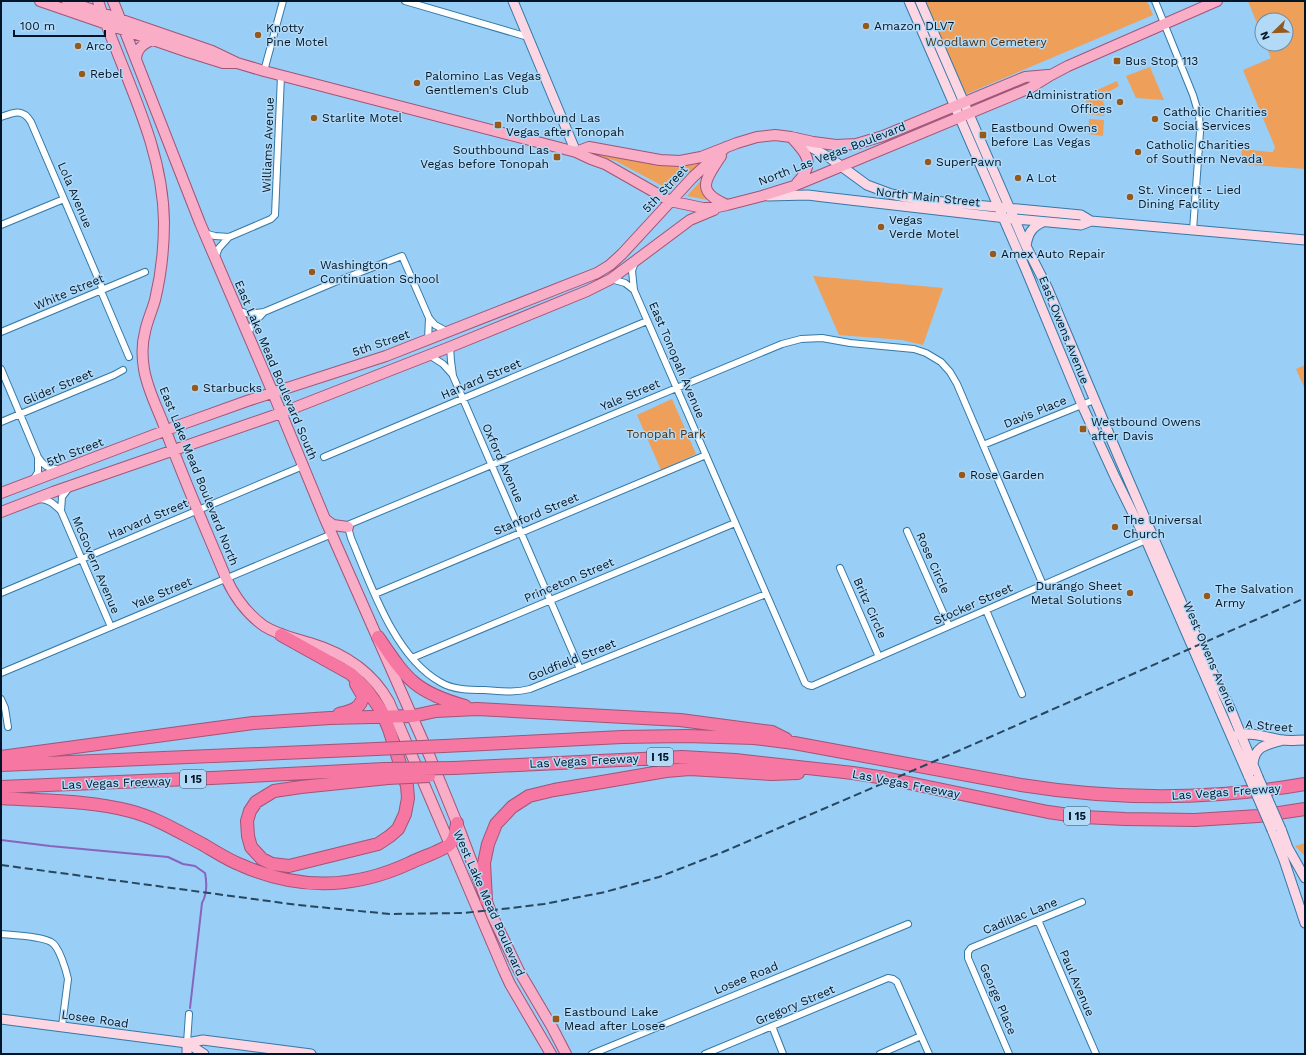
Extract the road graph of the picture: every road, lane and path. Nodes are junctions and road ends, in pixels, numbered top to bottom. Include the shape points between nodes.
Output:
1 (40, 1) edge
2 (98, 1) edge
3 (113, 1) edge
4 (283, 1) edge
5 (405, 1) edge
6 (513, 1) edge
7 (909, 1) edge
8 (920, 1) edge
9 (1155, 1) edge
10 (1217, 1) edge
11 (72, 2) edge
12 (102, 13) junction
13 (120, 20) junction
14 (106, 24) junction
15 (1164, 24) junction
16 (124, 30) junction
17 (528, 37) junction
18 (152, 40) junction
19 (137, 62) junction
20 (237, 62) junction
21 (264, 71) junction
22 (1051, 75) junction
23 (281, 76) junction
24 (959, 105) junction
25 (964, 116) junction
26 (1, 117) edge
27 (791, 136) junction
28 (726, 147) junction
29 (576, 152) junction
30 (840, 166) junction
31 (794, 186) junction
32 (762, 196) junction
33 (64, 199) junction
34 (670, 201) junction
35 (727, 205) junction
36 (998, 207) junction
37 (1010, 208) junction
38 (1002, 218) junction
39 (1015, 219) junction
40 (1090, 221) junction
41 (1043, 222) junction
42 (1, 225) edge
43 (1193, 230) junction
44 (204, 233) junction
45 (229, 237) junction
46 (1305, 240) edge
47 (1026, 246) junction
48 (215, 258) junction
49 (636, 260) junction
50 (145, 272) dead end
51 (611, 279) junction
52 (102, 290) junction
53 (634, 290) junction
54 (524, 302) junction
55 (237, 310) junction
56 (264, 312) junction
57 (429, 318) junction
58 (522, 318) junction
59 (647, 321) junction
60 (1, 332) edge
61 (448, 332) junction
62 (248, 335) junction
63 (428, 340) junction
64 (450, 347) junction
65 (429, 355) junction
66 (129, 357) dead end
67 (1, 369) edge
68 (123, 370) dead end
69 (453, 376) junction
70 (676, 388) junction
71 (273, 393) junction
72 (463, 399) junction
73 (1087, 402) junction
74 (281, 413) junction
75 (20, 414) junction
76 (1, 422) edge
77 (166, 431) junction
78 (983, 445) junction
79 (173, 451) junction
80 (706, 455) junction
81 (38, 457) junction
82 (324, 457) dead end
83 (492, 465) junction
84 (303, 466) junction
85 (65, 470) junction
86 (1125, 473) junction
87 (1115, 478) junction
88 (29, 483) junction
89 (71, 486) junction
90 (1, 493) edge
91 (36, 498) junction
92 (198, 510) junction
93 (61, 511) junction
94 (1, 512) edge
95 (325, 519) junction
96 (735, 523) junction
97 (348, 527) junction
98 (907, 531) dead end
99 (522, 532) junction
100 (332, 534) junction
101 (1146, 540) junction
102 (81, 559) junction
103 (840, 568) dead end
104 (226, 578) junction
105 (1044, 585) junction
106 (1, 593) edge
107 (375, 594) junction
108 (766, 594) junction
109 (551, 600) junction
110 (986, 610) junction
111 (949, 626) junction
112 (111, 627) junction
113 (281, 635) junction
114 (378, 637) junction
115 (879, 657) junction
116 (412, 658) junction
117 (338, 667) junction
118 (580, 669) junction
119 (1, 673) edge
120 (808, 685) joint
121 (1022, 694) dead end
122 (1, 699) edge
123 (477, 709) junction
124 (413, 716) junction
125 (389, 717) junction
126 (330, 718) junction
127 (8, 727) dead end
128 (1242, 734) junction
129 (1232, 737) junction
130 (1283, 740) junction
131 (1305, 740) edge
132 (794, 743) junction
133 (1, 757) edge
134 (1, 765) edge
135 (1253, 765) junction
136 (853, 773) junction
137 (386, 774) junction
138 (1254, 777) junction
139 (1305, 781) edge
140 (1305, 784) edge
141 (1, 787) edge
142 (1270, 790) junction
143 (1, 798) edge
144 (1305, 809) edge
145 (457, 823) junction
146 (1276, 830) junction
147 (450, 845) junction
148 (1305, 878) edge
149 (486, 900) junction
150 (1082, 902) dead end
151 (1038, 920) junction
152 (1304, 920) edge
153 (908, 924) dead end
154 (1, 934) edge
155 (968, 952) joint
156 (190, 1014) dead end
157 (1, 1019) edge
158 (62, 1026) junction
159 (772, 1026) junction
160 (921, 1036) junction
161 (187, 1043) junction
162 (186, 1054) edge
163 (204, 1054) edge
164 (311, 1054) edge
165 (551, 1054) edge
166 (566, 1054) edge
167 (592, 1054) edge
168 (705, 1054) edge
169 (783, 1054) edge
170 (880, 1054) edge
171 (929, 1054) edge
172 (1009, 1054) edge
173 (1096, 1054) edge

1 - 14 main road, North Las Vegas Boulevard
2 - 12 main road, East Lake Mead Boulevard North
3 - 13 main road, East Lake Mead Boulevard South
4 - 21 street
5 - 17 street
6 - 17 main road
7 - 24 main road, East Owens Avenue
8 - 24 main road, East Owens Avenue
9 - 15 street
10 - 15 main road, North Las Vegas Boulevard
11 - 12 main road, North Las Vegas Boulevard
12 - 13 main road, North Las Vegas Boulevard
12 - 14 main road, East Lake Mead Boulevard North
13 - 16 main road, East Lake Mead Boulevard South
13 - 20 main road, North Las Vegas Boulevard
14 - 16 main road, North Las Vegas Boulevard
14 - 77 main road, East Lake Mead Boulevard North via 144,121 163,191 163,243 157,290 145,332 143,351 149,389
15 - 22 main road, North Las Vegas Boulevard
15 - 43 street via 1199,115
16 - 18 main road, North Las Vegas Boulevard
16 - 19 main road, East Lake Mead Boulevard South
17 - 29 main road
18 - 19 main road via 138,50
18 - 20 main road, North Las Vegas Boulevard via 223,63
19 - 44 main road, East Lake Mead Boulevard South
20 - 21 main road, North Las Vegas Boulevard
21 - 23 main road, North Las Vegas Boulevard
22 - 24 main road, North Las Vegas Boulevard via 1025,77
22 - 25 main road, North Las Vegas Boulevard via 1030,88
23 - 29 main road, North Las Vegas Boulevard
23 - 45 street, Williams Avenue via 275,215 272,219
24 - 25 main road, East Owens Avenue
24 - 27 main road, North Las Vegas Boulevard via 873,140 856,144 831,144
25 - 30 main road, North Las Vegas Boulevard
25 - 36 main road, East Owens Avenue
25 - 37 main road, East Owens Avenue
26 - 33 street, Lola Avenue via 16,112 28,116
27 - 28 main road, North Las Vegas Boulevard via 757,137
27 - 30 main road, North Main Street
27 - 31 main road via 805,153 808,161 805,173
28 - 29 main road, North Las Vegas Boulevard via 701,157 680,161 654,160 588,147
28 - 34 main road, 5th Street
28 - 35 main road via 706,183 710,195
29 - 34 main road, North Las Vegas Boulevard via 605,164
30 - 31 main road, North Las Vegas Boulevard
30 - 36 main road, North Main Street via 867,185 891,194
31 - 32 main road, North Las Vegas Boulevard
32 - 35 main road, North Las Vegas Boulevard
32 - 38 main road, North Main Street via 824,196
33 - 42 street
33 - 52 street, Lola Avenue
34 - 35 main road, North Las Vegas Boulevard via 703,208
34 - 54 main road, 5th Street via 610,265 597,273
35 - 49 main road via 690,220
36 - 37 main road, North Main Street
36 - 38 main road, East Owens Avenue
37 - 39 main road, East Owens Avenue
37 - 40 main road, North Main Street via 1081,215
38 - 39 main road, North Main Street
38 - 73 main road, East Owens Avenue via 1062,359
39 - 41 main road, North Main Street
39 - 47 main road, East Owens Avenue
40 - 41 main road, North Main Street via 1081,225
40 - 43 main road, North Main Street
41 - 47 main road via 1031,230
43 - 46 main road, North Main Street
44 - 45 street
44 - 48 main road, East Lake Mead Boulevard South
45 - 48 street via 219,248
47 - 73 main road, East Owens Avenue via 1046,287
48 - 55 main road, East Lake Mead Boulevard South
49 - 51 main road
49 - 53 street, East Tonopah Avenue via 632,271
50 - 52 street, White Street
51 - 53 street via 625,283
51 - 58 main road
52 - 60 street, White Street
52 - 66 street, Lola Avenue
53 - 59 street, East Tonopah Avenue
54 - 58 main road
54 - 61 main road, 5th Street
55 - 56 street via 249,314
55 - 62 main road, East Lake Mead Boulevard South
56 - 57 street via 402,256
56 - 62 street via 253,324
57 - 61 street via 435,325
57 - 63 street
58 - 64 main road
59 - 70 street, East Tonopah Avenue
59 - 72 street, Harvard Street
61 - 63 main road, 5th Street
62 - 71 main road, East Lake Mead Boulevard South
63 - 71 main road, 5th Street
64 - 65 main road
64 - 69 street, Oxford Avenue
65 - 69 street, Oxford Avenue via 443,364
65 - 74 main road
67 - 75 street
68 - 75 street, Glider Street
69 - 72 street, Oxford Avenue
70 - 78 street, Yale Street via 782,344 801,339 822,338 914,349 931,356 945,367 957,384
70 - 80 street, East Tonopah Avenue
70 - 83 street, Yale Street
71 - 74 main road, East Lake Mead Boulevard South
71 - 77 main road, 5th Street
72 - 82 street, Harvard Street
72 - 83 street, Oxford Avenue
73 - 78 street, Davis Place
73 - 86 main road, West Owens Avenue
73 - 87 main road, West Owens Avenue
74 - 79 main road
74 - 84 main road, East Lake Mead Boulevard South
75 - 76 street, Glider Street
75 - 81 street
77 - 79 main road, East Lake Mead Boulevard North
77 - 85 main road, 5th Street
78 - 105 street, Yale Street
79 - 89 main road
79 - 92 main road, East Lake Mead Boulevard North
80 - 96 street, East Tonopah Avenue
80 - 99 street, Stanford Street
81 - 85 street via 42,464 48,467
81 - 88 street via 38,472
83 - 97 street, Yale Street
83 - 99 street, Oxford Avenue
84 - 92 street, Harvard Street
84 - 95 main road, East Lake Mead Boulevard South
85 - 88 main road, 5th Street
86 - 87 main road
86 - 128 main road, West Owens Avenue via 1205,657
87 - 101 main road, West Owens Avenue
88 - 90 main road, 5th Street
89 - 91 main road
89 - 93 street, McGovern Avenue via 62,496
91 - 93 street, McGovern Avenue via 50,501
91 - 94 main road
92 - 102 street, Harvard Street
92 - 104 main road, East Lake Mead Boulevard North
93 - 102 street, McGovern Avenue
95 - 97 main road via 333,525
95 - 100 main road, East Lake Mead Boulevard South
96 - 108 street, East Tonopah Avenue
96 - 109 street, Princeton Street
97 - 107 street, Goldfield Street
98 - 111 street, Rose Circle
99 - 107 street, Stanford Street
99 - 109 street, Oxford Avenue
100 - 104 street, Yale Street
100 - 114 main road, East Lake Mead Boulevard South
101 - 105 street, Stocker Street
101 - 129 main road, West Owens Avenue
102 - 106 street, Harvard Street
102 - 112 street, McGovern Avenue
103 - 115 street, Britz Circle
104 - 112 street, Yale Street
104 - 113 main road, East Lake Mead Boulevard North via 244,609
105 - 110 street, Stocker Street
107 - 116 street, Goldfield Street via 385,617
108 - 118 street, Goldfield Street
108 - 120 street, East Tonopah Avenue
109 - 116 street, Princeton Street
109 - 118 street, Oxford Avenue
110 - 111 street, Stocker Street
110 - 121 street
111 - 115 street, Stocker Street
112 - 119 street, Yale Street
113 - 117 highway
113 - 125 main road, East Lake Mead Boulevard North via 325,648 353,662 383,691
114 - 123 highway via 399,669 417,686 443,700
114 - 124 main road, East Lake Mead Boulevard South
115 - 120 street, Stocker Street via 812,686
116 - 118 street, Goldfield Street via 422,670 441,683 460,689 520,692
117 - 125 highway via 351,674
117 - 126 highway via 358,687 362,699 355,709
122 - 127 street
123 - 124 highway via 436,711
123 - 132 highway via 680,720 772,732
124 - 125 highway
124 - 145 main road, West Lake Mead Boulevard
125 - 126 highway
125 - 137 highway via 408,798 405,814 398,829 378,844 289,866 272,864 262,859 252,847 247,821 250,810 264,796 274,791
125 - 147 main road, West Lake Mead Boulevard via 412,758
126 - 133 highway via 246,724
128 - 129 main road, A Street
128 - 130 main road, A Street
128 - 135 main road, West Owens Avenue
129 - 138 main road, West Owens Avenue
130 - 131 main road, A Street
130 - 135 main road via 1261,747 1256,752
132 - 134 highway, Las Vegas Freeway / I 15, bridge via 754,738 622,737
132 - 142 highway, Las Vegas Freeway / I 15 via 1053,790 1164,796
135 - 138 main road, West Owens Avenue
136 - 137 highway, Las Vegas Freeway / I 15, bridge via 682,757
136 - 144 highway, Las Vegas Freeway / I 15 via 1083,817 1196,820 1258,816
136 - 149 highway via 772,774 690,769 529,796 512,807 496,824 484,863
137 - 141 highway, Las Vegas Freeway / I 15
138 - 146 main road, West Owens Avenue, bridge
139 - 142 highway
140 - 142 highway, Las Vegas Freeway / I 15
143 - 147 highway via 92,803 130,811 151,817 241,865 269,876 304,883 331,884 371,878 398,869
145 - 147 highway
145 - 149 main road, West Lake Mead Boulevard
146 - 148 main road, West Owens Avenue
146 - 152 main road, West Owens Avenue
147 - 165 main road, West Lake Mead Boulevard via 510,984
149 - 166 main road, West Lake Mead Boulevard via 519,972
150 - 151 street, Cadillac Lane
151 - 155 street, Cadillac Lane via 971,948
151 - 173 street, Paul Avenue
153 - 167 street, Losee Road
154 - 158 street via 45,940 52,942 57,948 68,979
155 - 172 street, George Place via 968,958
156 - 161 street
157 - 158 main road, Losee Road
158 - 161 main road, Losee Road
159 - 160 street, Gregory Street via 893,978
159 - 168 street, Gregory Street
159 - 169 street
160 - 170 street
160 - 171 street
161 - 162 main road
161 - 163 main road, Losee Road
161 - 164 main road, Losee Road via 203,1040

